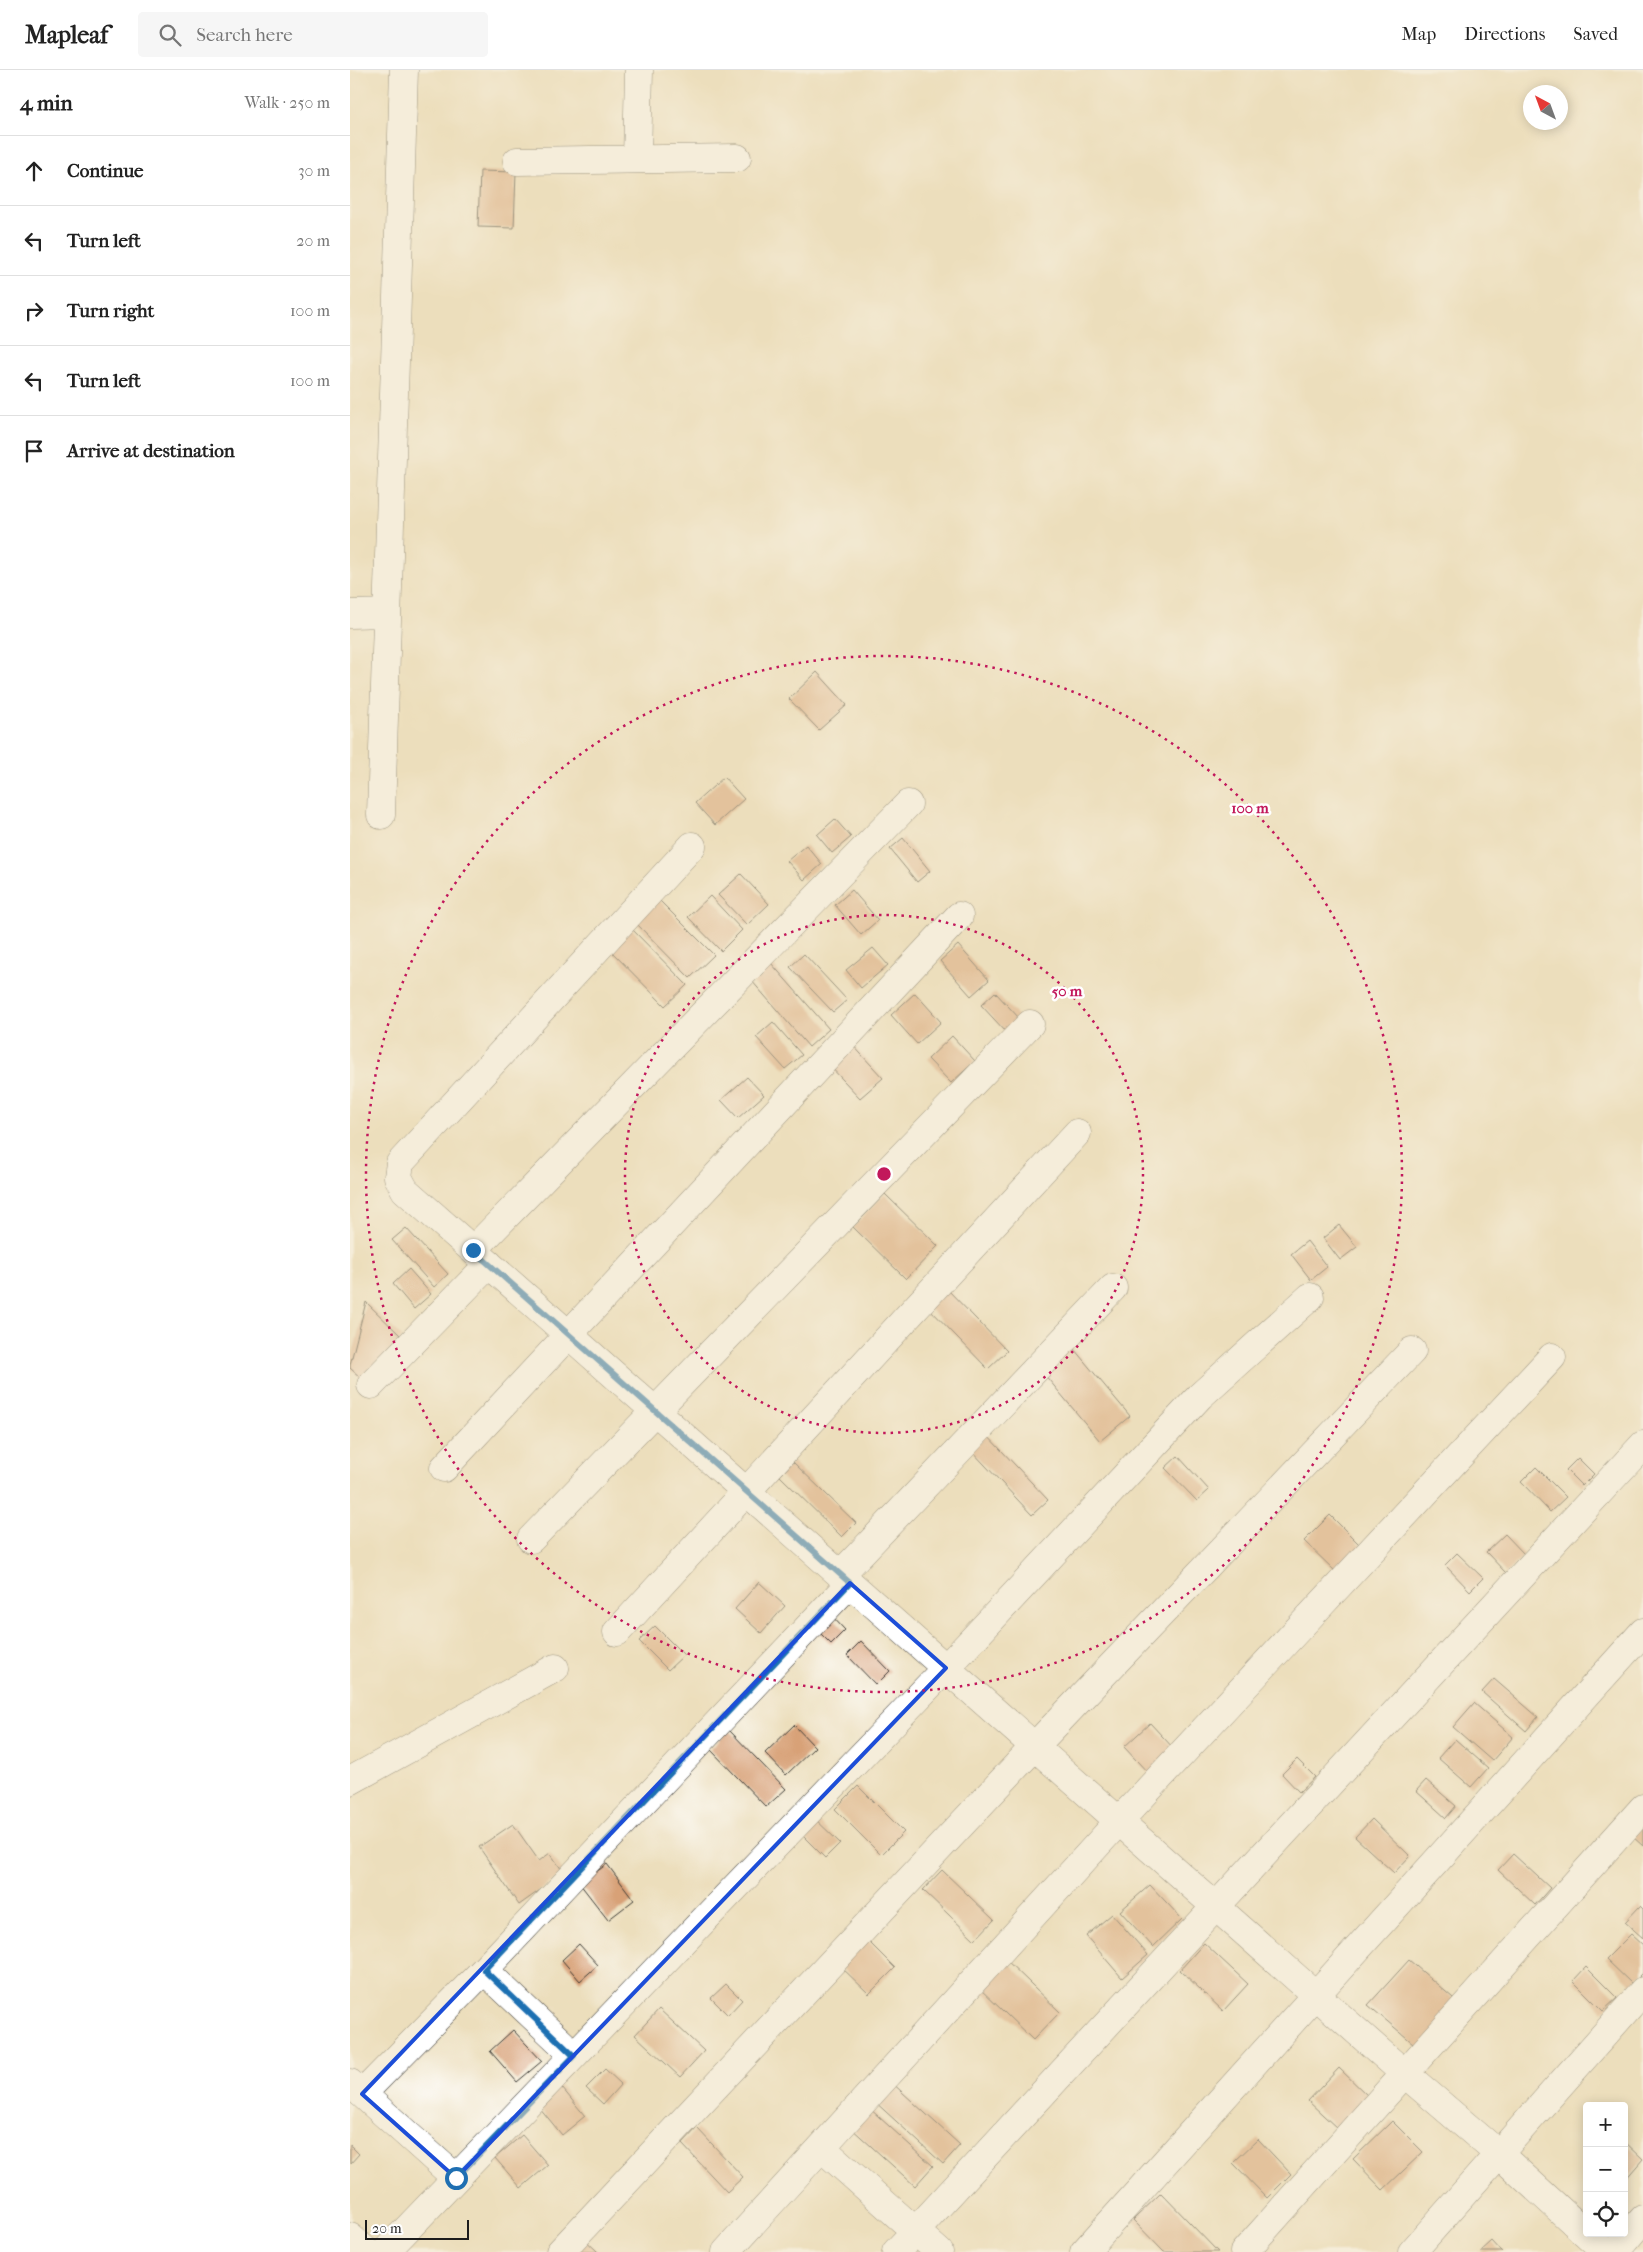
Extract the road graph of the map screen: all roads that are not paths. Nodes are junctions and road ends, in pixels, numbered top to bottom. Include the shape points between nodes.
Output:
1 (404, 70) edge
2 (639, 70) edge
3 (737, 158) dead end
4 (637, 159) junction
5 (517, 161) dead end
6 (388, 613) junction
7 (350, 614) edge
8 (908, 804) dead end
9 (381, 814) dead end
10 (692, 846) dead end
11 (959, 916) dead end
12 (1030, 1024) dead end
13 (1077, 1133) dead end
14 (481, 1257) junction
15 (1113, 1288) dead end
16 (1310, 1297) dead end
17 (569, 1334) junction
18 (1412, 1351) dead end
19 (1552, 1356) dead end
20 (371, 1385) dead end
21 (656, 1411) junction
22 (1643, 1445) edge
23 (444, 1468) dead end
24 (747, 1491) junction
25 (532, 1539) dead end
26 (845, 1579) junction
27 (617, 1632) dead end
28 (1643, 1632) edge
29 (555, 1668) dead end
30 (946, 1668) junction
31 (1035, 1746) junction
32 (350, 1781) edge
33 (1643, 1808) edge
34 (1119, 1821) junction
35 (1216, 1907) junction
36 (484, 1970) junction
37 (1643, 1991) edge
38 (1315, 1994) junction
39 (574, 2056) junction
40 (1404, 2074) junction
41 (356, 2089) edge
42 (822, 2148) junction
43 (1499, 2154) junction
44 (456, 2178) junction
45 (1643, 2219) edge
46 (916, 2231) junction
47 (350, 2237) edge
48 (367, 2252) edge
49 (385, 2252) edge
50 (560, 2252) edge
51 (726, 2252) edge
52 (896, 2252) edge
53 (939, 2252) edge
54 (1084, 2252) edge
55 (1244, 2252) edge
56 (1412, 2252) edge
57 (1606, 2252) edge
58 (1615, 2252) edge

1 - 6 street
2 - 4 street
3 - 4 street
4 - 5 street
6 - 7 street
6 - 9 street
8 - 14 street
10 - 14 street via 400,1163 398,1177 405,1190
11 - 17 street
12 - 21 street
13 - 24 street
14 - 17 street
14 - 20 street
15 - 26 street
16 - 30 street via 1200,1396
17 - 21 street
17 - 23 street
18 - 31 street
19 - 34 street
21 - 24 street
21 - 25 street
22 - 35 street
24 - 26 street
24 - 27 street
26 - 30 street
26 - 36 street
28 - 38 street
29 - 32 street
30 - 31 street
30 - 39 street
31 - 34 street
31 - 50 street
33 - 40 street
34 - 35 street
34 - 42 street
35 - 38 street
35 - 46 street
36 - 39 street
36 - 41 street
37 - 43 street
38 - 40 street
38 - 54 street
39 - 44 street
40 - 43 street
40 - 55 street
41 - 44 street
42 - 46 street
42 - 51 street
43 - 56 street
43 - 57 street
44 - 49 street
45 - 58 street
46 - 52 street
46 - 53 street
47 - 48 street

